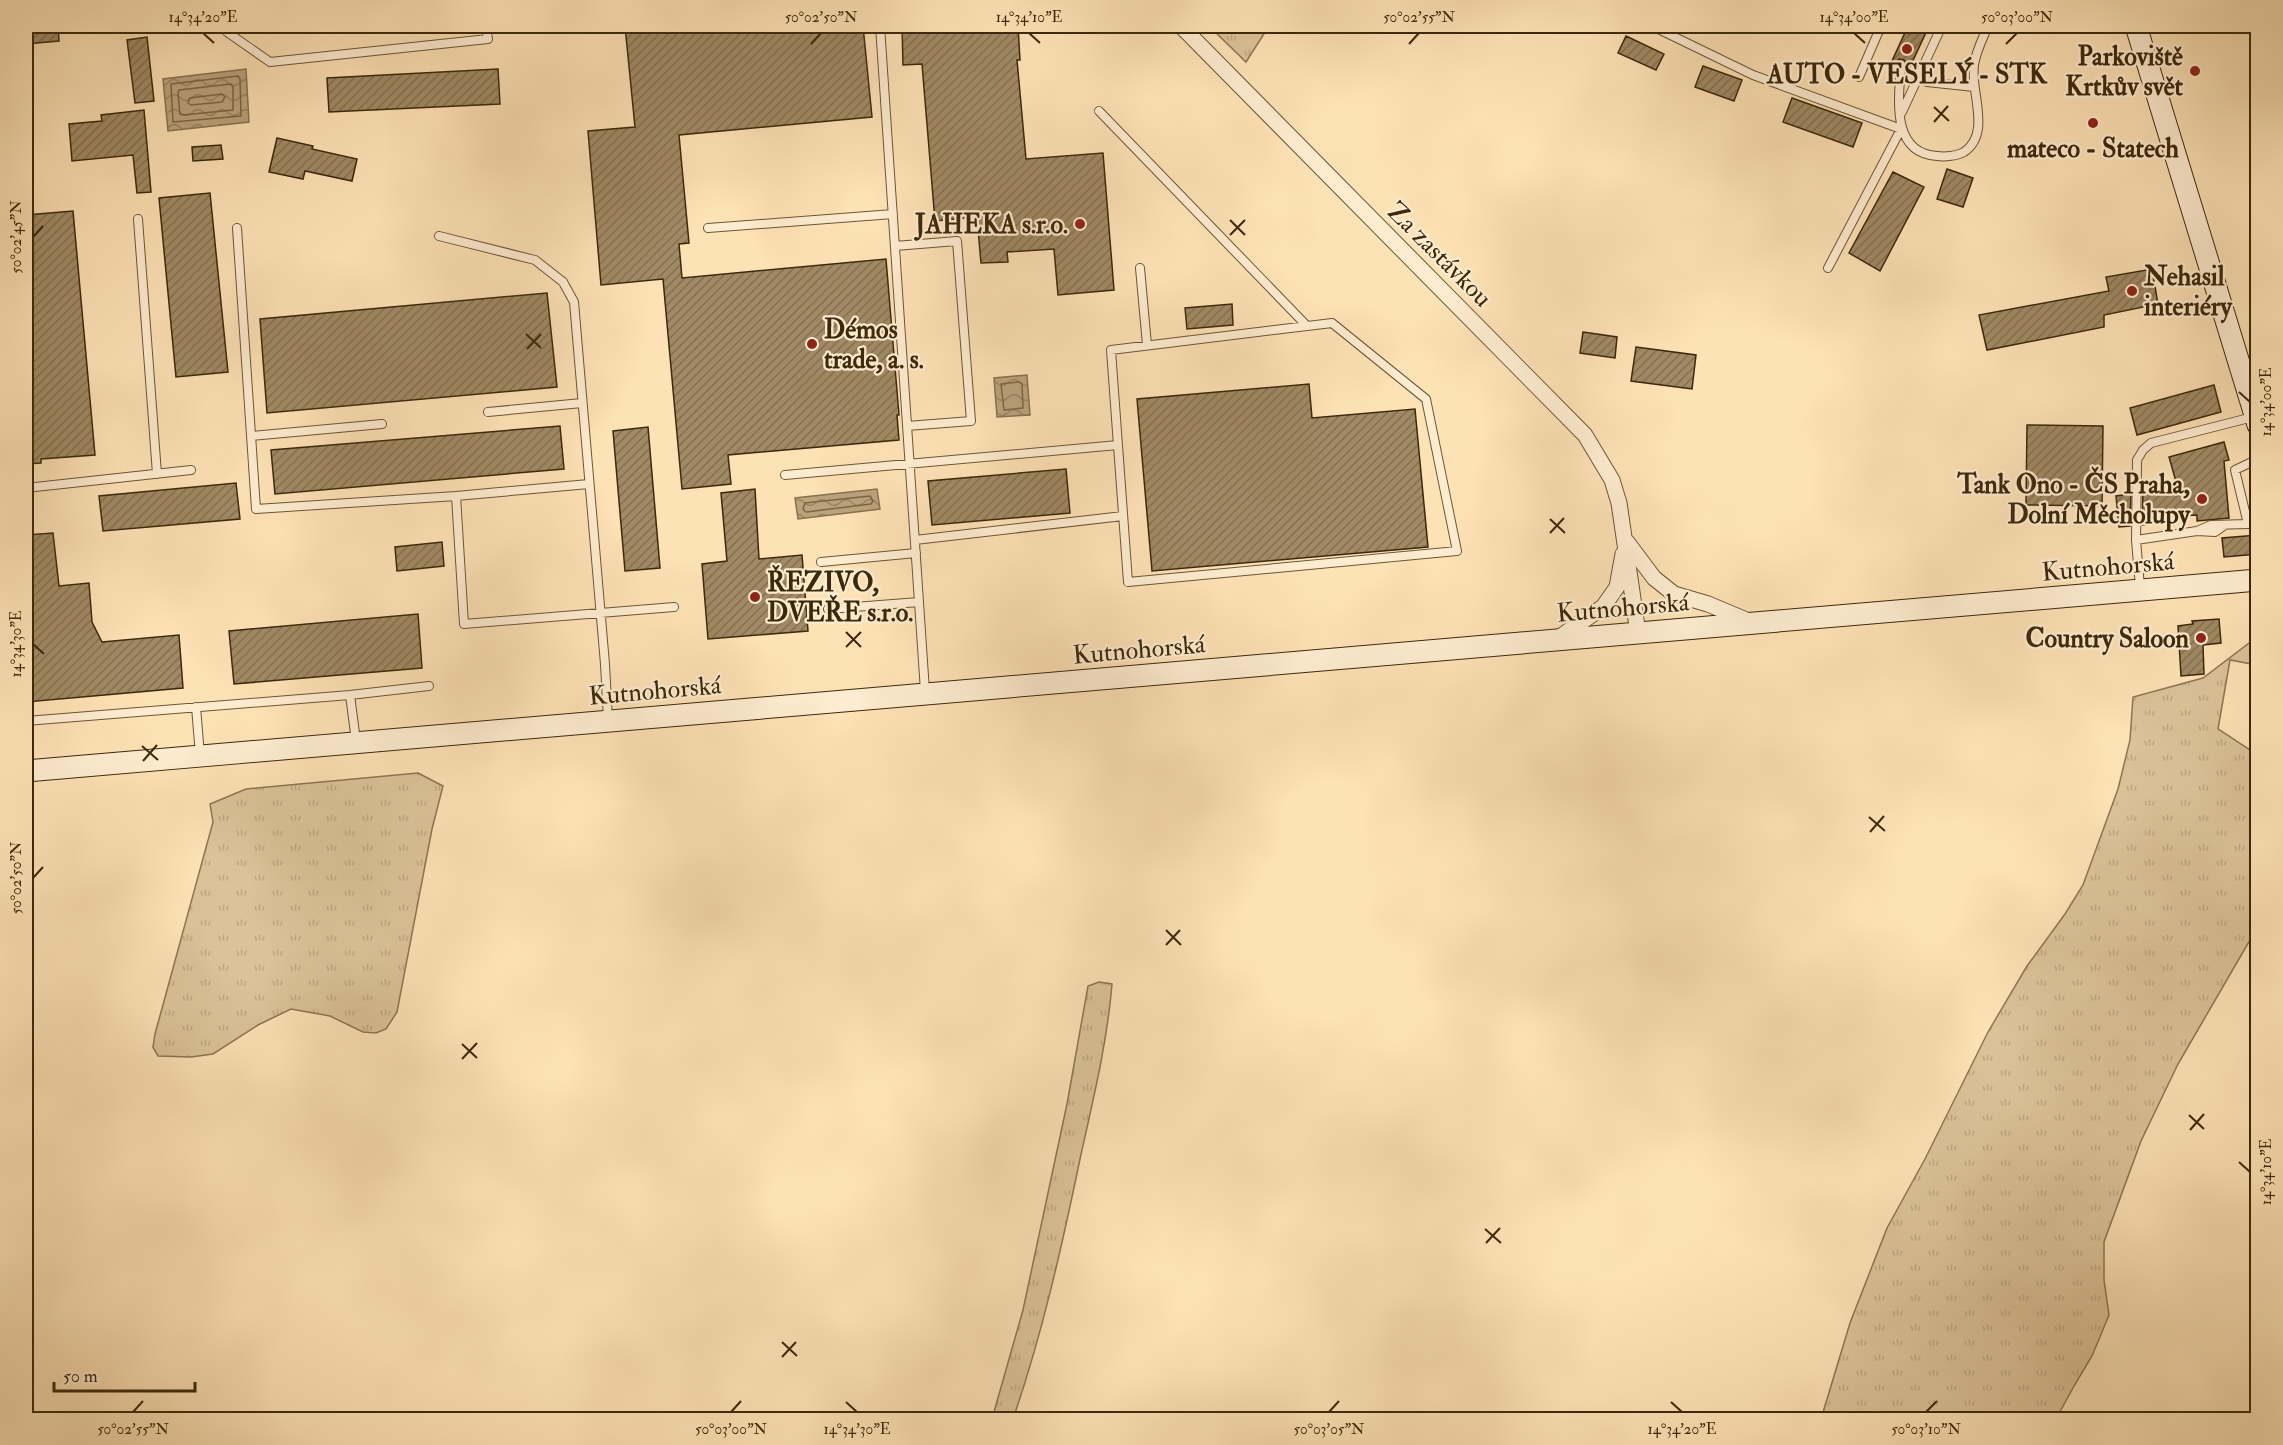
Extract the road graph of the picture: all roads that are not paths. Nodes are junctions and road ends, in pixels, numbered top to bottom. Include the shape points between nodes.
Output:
1 (226, 26) edge
2 (486, 26) edge
3 (880, 26) edge
4 (1181, 26) edge
5 (1652, 26) edge
6 (1881, 26) edge
7 (1988, 26) edge
8 (2136, 26) edge
9 (1939, 32) dead end
10 (1901, 65) dead end
11 (1859, 76) dead end
12 (1927, 82) dead end
13 (1974, 87) junction
14 (1099, 111) dead end
15 (1900, 116) junction
16 (1900, 129) junction
17 (893, 214) junction
18 (138, 219) dead end
19 (237, 228) dead end
20 (708, 228) dead end
21 (439, 236) dead end
22 (895, 246) junction
23 (1140, 268) dead end
24 (1828, 268) dead end
25 (1306, 325) junction
26 (1147, 345) junction
27 (582, 403) junction
28 (488, 412) dead end
29 (2256, 421) edge
30 (382, 424) dead end
31 (907, 426) junction
32 (251, 436) junction
33 (1118, 445) junction
34 (2258, 459) edge
35 (910, 464) junction
36 (191, 470) dead end
37 (157, 474) junction
38 (785, 475) dead end
39 (590, 484) junction
40 (26, 488) edge
41 (456, 496) junction
42 (1123, 516) junction
43 (915, 540) junction
44 (1625, 540) junction
45 (2136, 540) junction
46 (916, 553) junction
47 (821, 562) dead end
48 (2258, 580) edge
49 (2140, 590) junction
50 (919, 602) junction
51 (674, 607) dead end
52 (828, 609) dead end
53 (601, 613) junction
54 (1754, 623) junction
55 (1638, 633) junction
56 (1555, 640) junction
57 (429, 686) dead end
58 (350, 694) junction
59 (926, 694) junction
60 (196, 707) junction
61 (26, 721) edge
62 (608, 721) junction
63 (356, 743) junction
64 (200, 756) junction
65 (26, 771) edge

1 - 2 lane via 227,32 270,62 488,39
3 - 17 lane
4 - 44 street, Za zastávkou via 1585,435 1612,480
5 - 16 lane via 1753,75
6 - 11 lane
7 - 13 lane via 1974,65
8 - 29 main road
9 - 15 lane
10 - 15 lane
12 - 13 lane
13 - 16 lane via 1978,132 1962,153 1930,156 1917,149
14 - 25 lane
15 - 16 lane
16 - 24 lane
17 - 20 lane
17 - 22 lane
18 - 37 lane
19 - 32 lane
21 - 27 lane via 536,260 563,282 574,302
22 - 31 lane
22 - 31 lane via 957,241 971,420
23 - 26 lane
25 - 26 lane
25 - 42 lane via 1332,323 1426,399 1457,551 1128,582
26 - 33 lane via 1111,350
27 - 28 lane
27 - 39 lane
29 - 45 lane via 2151,443 2143,450 2137,460
30 - 32 lane
31 - 35 lane
32 - 41 lane via 256,509
33 - 35 lane
33 - 42 lane
34 - 45 lane via 2235,470 2248,524 2211,525 2197,531
35 - 38 lane
35 - 43 lane
36 - 37 lane
37 - 40 lane
39 - 41 lane
39 - 53 lane
41 - 53 lane via 464,624
42 - 43 lane
43 - 46 lane
44 - 54 street, Za zastávkou via 1654,578 1674,594
44 - 55 street, Za zastávkou
44 - 56 street, Za zastávkou via 1617,587 1603,608
45 - 49 lane
46 - 47 lane
46 - 50 lane
48 - 49 main road, Kutnohorská
49 - 54 main road, Kutnohorská
50 - 52 lane
50 - 59 lane
51 - 53 lane
53 - 62 lane
54 - 55 main road, Kutnohorská
55 - 56 main road, Kutnohorská
56 - 59 main road, Kutnohorská
57 - 58 lane
58 - 60 lane
58 - 63 lane
59 - 62 main road, Kutnohorská
60 - 61 lane
60 - 64 lane
62 - 63 main road, Kutnohorská
63 - 64 main road, Kutnohorská
64 - 65 main road, Kutnohorská

